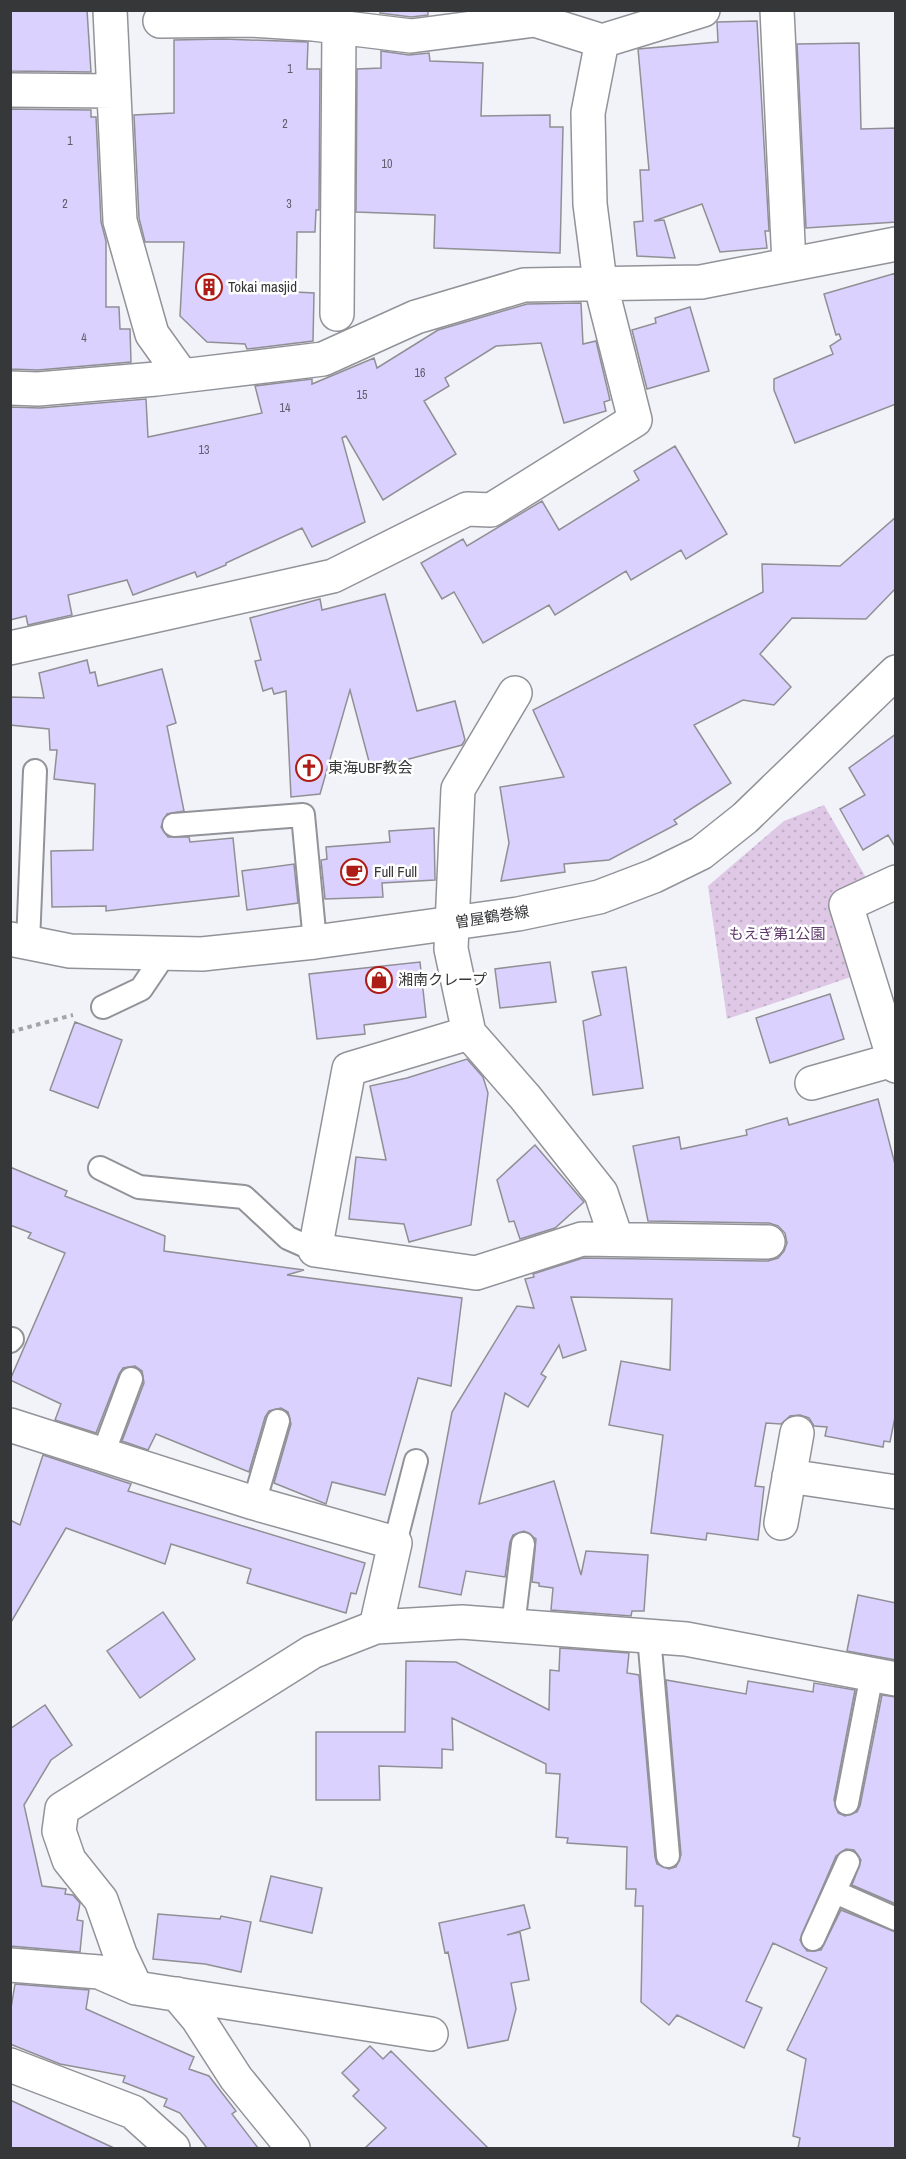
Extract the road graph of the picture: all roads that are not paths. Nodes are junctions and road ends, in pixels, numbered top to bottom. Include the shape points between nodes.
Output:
1 (110, 10) edge
2 (703, 10) edge
3 (777, 10) edge
4 (249, 15) edge
5 (536, 15) edge
6 (160, 21) dead end
7 (339, 27) junction
8 (602, 41) junction
9 (10, 90) edge
10 (114, 91) junction
11 (896, 244) edge
12 (789, 264) junction
13 (600, 282) junction
14 (336, 314) dead end
15 (182, 376) junction
16 (10, 388) edge
17 (10, 648) edge
18 (896, 672) edge
19 (515, 693) dead end
20 (35, 771) dead end
21 (174, 825) dead end
22 (896, 882) edge
23 (453, 922) junction
24 (19, 941) edge
25 (315, 942) junction
26 (164, 955) junction
27 (886, 1004) edge
28 (103, 1007) road end
29 (469, 1033) junction
30 (894, 1063) edge
31 (812, 1083) dead end
32 (100, 1168) dead end
33 (616, 1238) junction
34 (768, 1242) dead end
35 (315, 1250) junction
36 (131, 1379) dead end
37 (278, 1421) dead end
38 (11, 1426) edge
39 (797, 1433) dead end
40 (103, 1454) junction
41 (416, 1461) dead end
42 (789, 1476) junction
43 (896, 1492) edge
44 (254, 1503) junction
45 (781, 1523) dead end
46 (395, 1543) junction
47 (523, 1544) dead end
48 (513, 1626) junction
49 (376, 1627) junction
50 (649, 1636) junction
51 (884, 1677) edge
52 (847, 1803) dead end
53 (668, 1856) dead end
54 (848, 1862) dead end
55 (835, 1892) junction
56 (896, 1919) edge
57 (813, 1940) dead end
58 (10, 1965) edge
59 (136, 1988) junction
60 (177, 1994) junction
61 (431, 2034) dead end
62 (10, 2065) edge
63 (173, 2148) edge
64 (293, 2148) edge

1 - 10 street
2 - 8 street
3 - 12 street
4 - 6 street
4 - 7 street
5 - 7 street via 411,36
5 - 8 street
7 - 14 street
8 - 13 street via 588,113 590,204
9 - 10 street
10 - 15 street via 120,221 152,334
11 - 12 street
12 - 13 street via 701,282
13 - 15 street via 524,285 416,317 323,359
13 - 17 street via 635,420 491,510 466,509 333,576
15 - 16 street
18 - 23 street, 曽屋鶴巻線 via 745,818 701,853 599,897 518,914
19 - 23 street via 458,789
20 - 24 lane
21 - 25 lane via 303,815
22 - 27 street via 846,904
23 - 25 street, 曽屋鶴巻線
23 - 29 street via 451,949
24 - 26 street, 曽屋鶴巻線 via 70,951
25 - 26 street, 曽屋鶴巻線
26 - 28 lane via 141,989
27 - 30 street
29 - 33 street via 601,1193
29 - 35 street via 349,1069
30 - 31 street
32 - 35 lane via 139,1187 244,1197 288,1238
33 - 34 street
33 - 35 street via 582,1239 476,1273
36 - 40 lane
37 - 44 lane
38 - 40 street
39 - 42 street
40 - 44 street
41 - 46 lane
42 - 43 street
42 - 45 street
44 - 46 street
46 - 49 street
47 - 48 lane
48 - 49 street via 462,1622
48 - 50 street
49 - 59 street via 312,1652 62,1809 59,1832 69,1860 101,1900
50 - 51 street via 686,1639
50 - 53 lane
51 - 52 lane
54 - 55 lane
55 - 56 lane
55 - 57 lane
58 - 59 street via 99,1972
59 - 60 street
60 - 61 street
60 - 64 street via 236,2078
62 - 63 street via 133,2112

